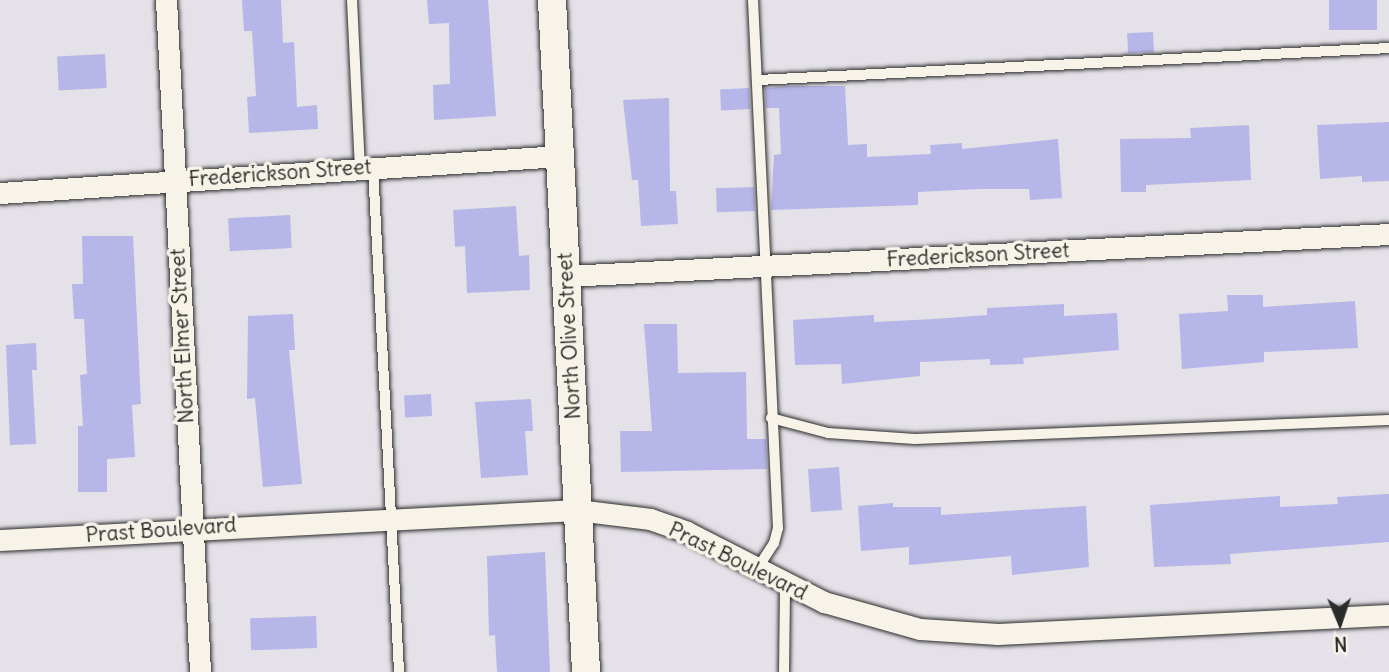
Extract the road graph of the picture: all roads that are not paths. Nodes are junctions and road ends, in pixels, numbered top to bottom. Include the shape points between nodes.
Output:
1 (166, 0) edge
2 (352, 0) edge
3 (552, 0) edge
4 (754, 0) edge
5 (1389, 48) edge
6 (758, 80) junction
7 (560, 156) junction
8 (367, 168) junction
9 (174, 180) junction
10 (0, 193) edge
11 (1389, 234) edge
12 (764, 266) junction
13 (566, 276) junction
14 (771, 418) junction
15 (1389, 420) edge
16 (577, 510) junction
17 (391, 516) junction
18 (191, 528) junction
19 (0, 540) edge
20 (757, 569) junction
21 (785, 584) junction
22 (1389, 615) edge
23 (200, 672) edge
24 (399, 672) edge
25 (586, 672) edge
26 (784, 672) edge

1 - 9 street, North Elmer Street
2 - 8 lane
3 - 7 street, North Olive Street
4 - 6 lane
5 - 6 lane
6 - 12 lane
7 - 8 street, Frederickson Street
7 - 13 street, North Olive Street
8 - 9 street, Frederickson Street
8 - 17 lane
9 - 10 street, Frederickson Street
9 - 18 street, North Elmer Street
11 - 12 street, Frederickson Street
12 - 13 street, Frederickson Street
12 - 14 lane
13 - 16 street, North Olive Street
14 - 15 lane via 828,433 915,439
14 - 20 lane via 778,528
16 - 17 street, Prast Boulevard
16 - 20 street, Prast Boulevard via 650,519 687,532
16 - 25 street, North Olive Street
17 - 18 street, Prast Boulevard
17 - 24 lane
18 - 19 street, Prast Boulevard
18 - 23 street, North Elmer Street
20 - 21 street, Prast Boulevard
21 - 22 street, Prast Boulevard via 871,619 959,633
21 - 26 lane

